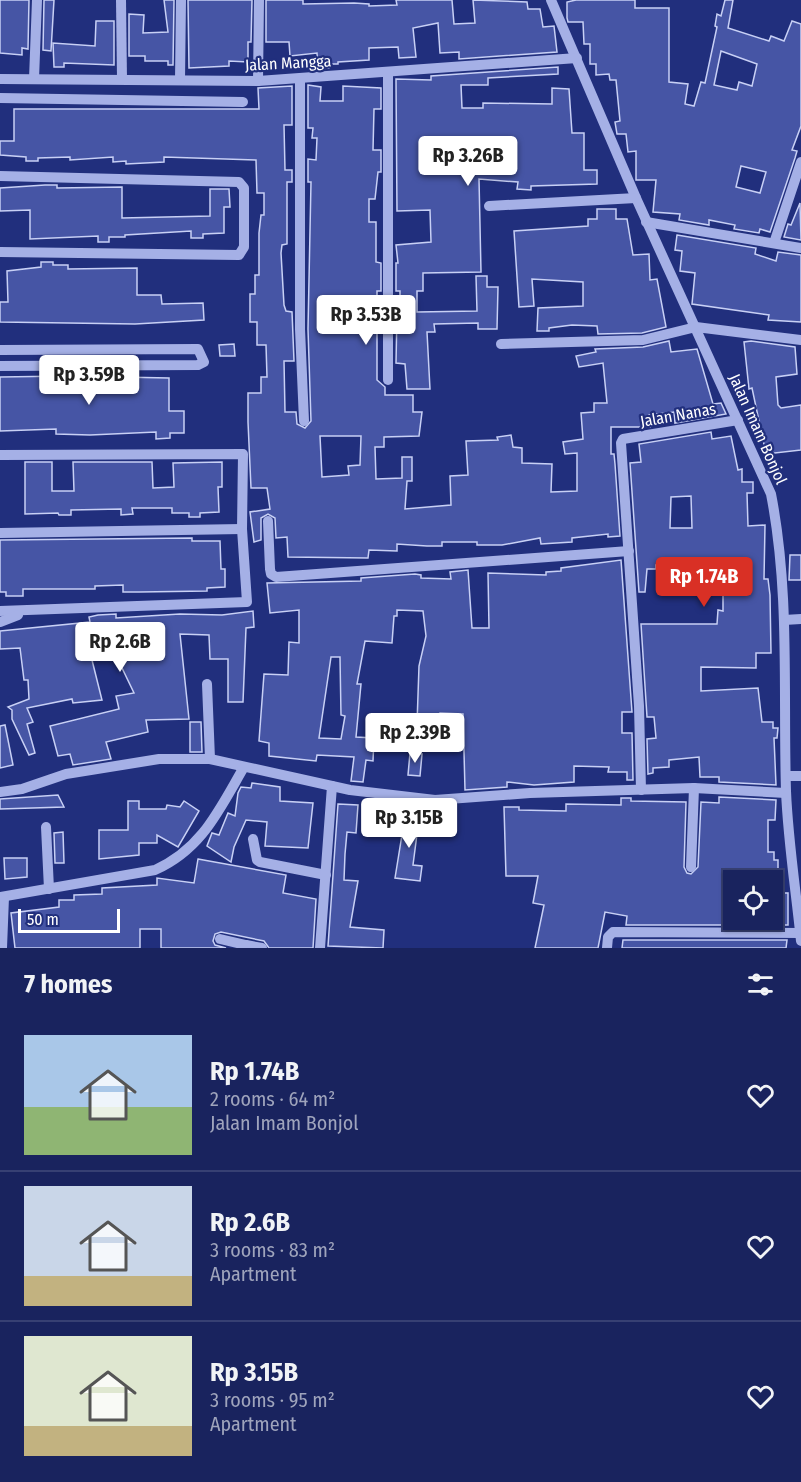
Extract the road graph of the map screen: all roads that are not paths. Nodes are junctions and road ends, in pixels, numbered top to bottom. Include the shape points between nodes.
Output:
1 (37, 0) edge
2 (121, 0) edge
3 (181, 0) edge
4 (259, 0) edge
5 (550, 0) edge
6 (577, 58) junction
7 (388, 72) junction
8 (0, 79) edge
9 (34, 79) junction
10 (122, 79) junction
11 (300, 79) junction
12 (180, 80) junction
13 (258, 81) junction
14 (0, 98) edge
15 (243, 102) dead end
16 (801, 162) edge
17 (0, 176) edge
18 (797, 186) edge
19 (636, 198) junction
20 (489, 206) dead end
21 (646, 222) junction
22 (774, 243) junction
23 (801, 248) edge
24 (0, 252) edge
25 (696, 327) junction
26 (801, 340) edge
27 (501, 344) dead end
28 (0, 350) edge
29 (0, 366) edge
30 (388, 380) dead end
31 (738, 420) junction
32 (304, 421) dead end
33 (0, 455) edge
34 (268, 520) dead end
35 (242, 529) junction
36 (0, 533) edge
37 (629, 551) junction
38 (0, 611) edge
39 (24, 612) junction
40 (801, 618) edge
41 (784, 620) junction
42 (0, 622) edge
43 (207, 684) dead end
44 (210, 759) junction
45 (244, 767) junction
46 (786, 776) junction
47 (801, 776) edge
48 (332, 786) junction
49 (694, 788) junction
50 (641, 790) junction
51 (0, 792) edge
52 (786, 793) junction
53 (46, 827) dead end
54 (253, 839) dead end
55 (691, 867) dead end
56 (326, 875) junction
57 (49, 889) junction
58 (2, 897) edge
59 (801, 937) edge
60 (220, 939) dead end
61 (246, 946) edge
62 (2, 948) edge
63 (262, 948) edge
64 (320, 948) edge
65 (607, 948) edge

1 - 9 street
2 - 10 street
3 - 12 street
4 - 13 street
5 - 6 street, Jalan Imam Bonjol
6 - 7 street, Jalan Mangga
6 - 19 street, Jalan Imam Bonjol
7 - 11 street, Jalan Mangga
7 - 30 street
8 - 9 street, Jalan Mangga
9 - 10 street, Jalan Mangga
10 - 12 street, Jalan Mangga
11 - 13 street, Jalan Mangga
11 - 32 street
12 - 13 street, Jalan Mangga
14 - 15 street
16 - 18 street
17 - 24 street via 238,182 244,188 244,247 238,255
18 - 22 street
19 - 20 street
19 - 21 street, Jalan Imam Bonjol
21 - 22 street
21 - 25 street, Jalan Imam Bonjol
22 - 23 street
25 - 26 street
25 - 27 street via 643,340
25 - 31 street, Jalan Imam Bonjol
28 - 29 street via 198,349 204,362 198,366
31 - 37 street, Jalan Nanas via 623,439 620,446
31 - 41 street, Jalan Imam Bonjol via 771,494 777,522
33 - 35 street via 240,453 244,456
34 - 37 street via 270,568 276,577
35 - 36 street
35 - 39 street via 246,604
37 - 50 street
38 - 39 street
39 - 42 street
40 - 41 street
41 - 46 street, Jalan Imam Bonjol
43 - 44 street
44 - 45 street
44 - 51 street via 159,759 61,775 22,789
45 - 48 street
45 - 57 street via 214,819 173,862 155,870
46 - 47 street
46 - 52 street, Jalan Imam Bonjol
48 - 50 street via 435,800
48 - 56 street
49 - 50 street
49 - 52 street
49 - 55 street
52 - 59 street, Jalan Imam Bonjol
53 - 57 street
54 - 56 street via 260,862
56 - 64 street
57 - 58 street
58 - 62 street
59 - 65 street via 612,932
60 - 61 street
61 - 63 street

